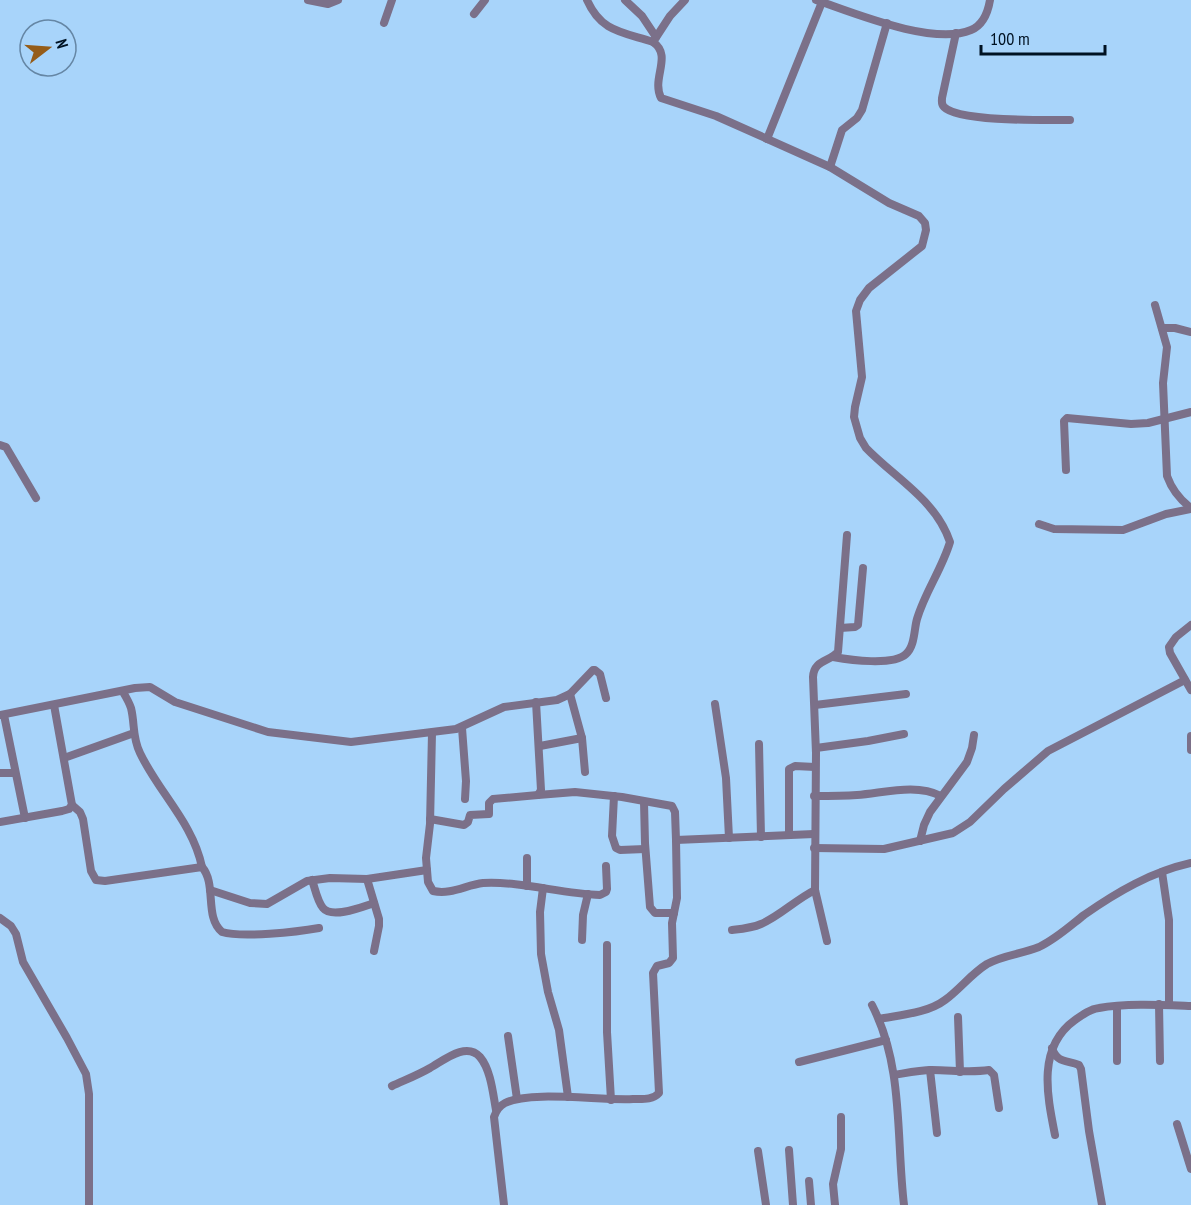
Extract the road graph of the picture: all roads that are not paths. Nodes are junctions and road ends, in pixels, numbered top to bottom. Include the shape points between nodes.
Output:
1 (309, 0) edge
2 (338, 0) edge
3 (392, 0) edge
4 (485, 0) edge
5 (587, 0) edge
6 (625, 0) edge
7 (685, 0) edge
8 (990, 0) edge
9 (819, 1) edge
10 (474, 14) dead end
11 (384, 23) dead end
12 (887, 23) junction
13 (956, 33) junction
14 (654, 39) junction
15 (1070, 120) dead end
16 (767, 139) junction
17 (830, 167) junction
18 (1155, 305) dead end
19 (1162, 328) junction
20 (1191, 332) edge
21 (1191, 412) edge
22 (1165, 418) junction
23 (0, 445) edge
24 (1066, 470) dead end
25 (36, 498) dead end
26 (1191, 508) edge
27 (1039, 524) dead end
28 (847, 535) dead end
29 (863, 568) dead end
30 (1191, 625) edge
31 (840, 628) junction
32 (833, 657) junction
33 (1185, 680) junction
34 (1191, 690) edge
35 (123, 692) junction
36 (570, 694) junction
37 (906, 694) dead end
38 (606, 698) dead end
39 (536, 702) junction
40 (715, 704) dead end
41 (54, 705) junction
42 (815, 705) junction
43 (2, 715) edge
44 (462, 728) junction
45 (432, 732) junction
46 (134, 734) junction
47 (904, 734) dead end
48 (974, 735) dead end
49 (1191, 736) edge
50 (582, 738) junction
51 (759, 744) dead end
52 (540, 746) junction
53 (816, 748) junction
54 (1191, 750) edge
55 (64, 758) junction
56 (815, 767) junction
57 (585, 772) dead end
58 (0, 773) edge
59 (15, 773) junction
60 (538, 795) junction
61 (614, 796) junction
62 (814, 796) junction
63 (941, 796) junction
64 (465, 799) dead end
65 (644, 802) junction
66 (72, 805) junction
67 (25, 818) junction
68 (430, 819) junction
69 (0, 822) edge
70 (814, 834) junction
71 (789, 835) junction
72 (761, 837) junction
73 (729, 838) junction
74 (676, 840) junction
75 (920, 841) junction
76 (814, 848) junction
77 (645, 849) junction
78 (526, 858) dead end
79 (1191, 863) edge
80 (606, 866) dead end
81 (202, 867) junction
82 (427, 870) junction
83 (1161, 872) junction
84 (367, 879) junction
85 (312, 880) junction
86 (527, 886) junction
87 (543, 888) junction
88 (210, 890) junction
89 (815, 890) junction
90 (588, 894) junction
91 (374, 903) junction
92 (674, 913) junction
93 (0, 918) edge
94 (319, 928) dead end
95 (732, 930) dead end
96 (582, 939) dead end
97 (827, 941) dead end
98 (606, 945) dead end
99 (374, 951) dead end
100 (1159, 1004) junction
101 (872, 1005) dead end
102 (1169, 1005) junction
103 (1191, 1006) edge
104 (1117, 1007) junction
105 (958, 1017) dead end
106 (879, 1018) junction
107 (508, 1036) dead end
108 (886, 1040) junction
109 (1052, 1048) junction
110 (1117, 1061) dead end
111 (1160, 1061) dead end
112 (800, 1062) dead end
113 (930, 1070) junction
114 (960, 1071) junction
115 (894, 1075) junction
116 (392, 1086) dead end
117 (568, 1097) junction
118 (517, 1099) junction
119 (611, 1100) junction
120 (999, 1108) dead end
121 (496, 1110) junction
122 (841, 1117) dead end
123 (1177, 1124) dead end
124 (937, 1133) dead end
125 (1055, 1135) dead end
126 (789, 1150) dead end
127 (758, 1151) dead end
128 (1191, 1169) edge
129 (809, 1181) dead end
130 (89, 1205) edge
131 (504, 1205) edge
132 (766, 1205) edge
133 (793, 1205) edge
134 (811, 1205) edge
135 (835, 1205) edge
136 (904, 1205) edge
137 (1102, 1205) edge

1 - 2 street via 328,4
3 - 11 street
4 - 10 street
5 - 14 street via 607,27
6 - 14 street via 642,16
7 - 14 street
8 - 13 street via 979,25
9 - 12 street
9 - 16 street
12 - 13 street via 923,33
12 - 17 street via 862,110 842,130
13 - 15 street via 942,98 945,108 986,118
14 - 16 street via 663,59 657,79 660,98 706,112
16 - 17 street
17 - 32 street via 925,222 922,246 869,288 860,300 856,327 862,377 854,417 866,448 927,504 940,519 950,542 906,654 891,660
18 - 19 street
19 - 20 street
19 - 22 street via 1167,356 1163,383
21 - 22 street
22 - 24 street via 1131,424 1067,418
22 - 26 street via 1167,476 1180,500
23 - 25 street via 6,447
26 - 27 street via 1157,516 1124,530 1054,529
28 - 31 street
29 - 31 street via 858,625
30 - 33 street via 1169,647
31 - 32 street via 838,652
32 - 42 street via 817,664 813,671
33 - 34 street
33 - 75 street via 1048,752 961,829
35 - 41 street
35 - 45 street via 150,687 175,702 279,734 351,742
35 - 46 street via 132,710
36 - 38 street via 596,670
36 - 39 street
36 - 50 street
37 - 42 street
39 - 44 street via 504,707
39 - 52 street
40 - 73 street via 726,778
41 - 43 street
41 - 55 street
42 - 53 street
43 - 59 street
44 - 45 street
44 - 64 street
45 - 68 street
46 - 55 street
46 - 81 street via 143,759 192,836
47 - 53 street
48 - 63 street via 971,755
49 - 54 street
50 - 52 street
50 - 57 street
51 - 72 street
52 - 60 street
53 - 56 street
55 - 66 street
56 - 62 street
56 - 71 street via 789,769
58 - 59 street
59 - 67 street
60 - 61 street via 574,792
60 - 68 street via 493,799 489,814 470,815 464,825
61 - 65 street
61 - 77 street via 612,836 616,848
62 - 63 street via 918,789
62 - 70 street
63 - 75 street
65 - 74 street via 672,806
65 - 77 street
66 - 67 street via 62,811
66 - 81 street via 83,819 96,880
67 - 69 street
68 - 82 street
70 - 71 street
70 - 76 street
71 - 72 street
72 - 73 street
73 - 74 street
74 - 92 street
75 - 76 street via 884,849
76 - 89 street
77 - 92 street via 652,911
78 - 86 street
79 - 83 street
80 - 90 street via 606,892
81 - 88 street
82 - 84 street
82 - 86 street via 430,888 437,892 483,883
83 - 102 street via 1169,920
83 - 106 street via 1103,902 1039,947 987,964 943,1002
84 - 85 street
84 - 91 street
85 - 88 street via 267,904 250,903
85 - 91 street via 321,906 328,912
86 - 87 street
87 - 90 street
87 - 117 street via 541,954 559,1030
88 - 94 street via 214,922 222,932
89 - 95 street via 758,926
89 - 97 street
90 - 96 street
91 - 99 street via 379,926
92 - 119 street via 673,958 657,966 653,973 659,1093 651,1098
93 - 130 street via 16,934 23,962 88,1083
98 - 119 street
100 - 102 street
100 - 104 street
100 - 111 street
101 - 106 street
102 - 103 street
104 - 109 street via 1099,1008 1076,1018 1064,1028
104 - 110 street
105 - 114 street
106 - 108 street
107 - 118 street
108 - 112 street
108 - 115 street
109 - 125 street via 1047,1083
109 - 137 street via 1061,1061 1082,1069
113 - 114 street
113 - 115 street
113 - 124 street
114 - 120 street via 992,1071
115 - 136 street
116 - 121 street via 450,1055 470,1051 484,1063
117 - 118 street
117 - 119 street
118 - 121 street
121 - 131 street via 494,1126
122 - 135 street via 841,1149 833,1184
123 - 128 street
126 - 133 street
127 - 132 street
129 - 134 street

